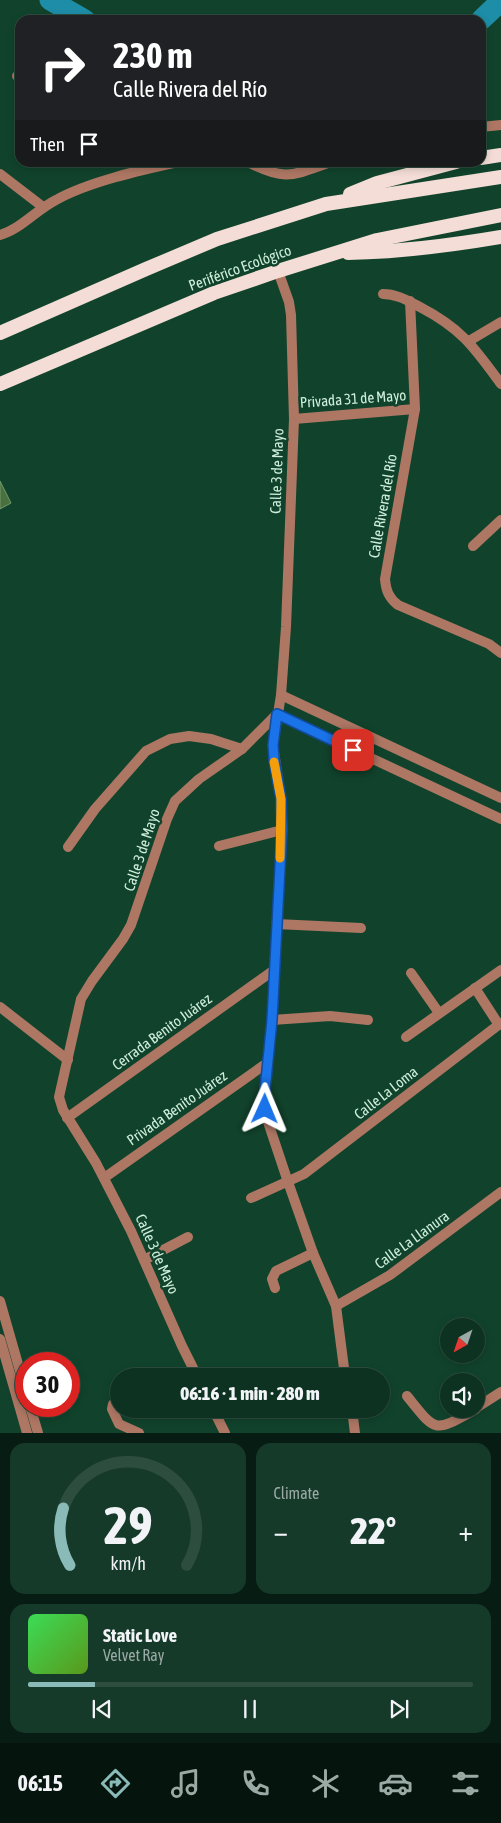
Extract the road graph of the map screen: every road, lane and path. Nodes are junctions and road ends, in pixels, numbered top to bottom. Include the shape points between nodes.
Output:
1 (501, 125) edge
2 (486, 126) edge
3 (501, 155) edge
4 (486, 157) edge
5 (160, 167) edge
6 (258, 167) edge
7 (317, 167) edge
8 (437, 167) edge
9 (0, 174) edge
10 (501, 177) edge
11 (326, 204) junction
12 (43, 208) junction
13 (501, 215) edge
14 (0, 235) edge
15 (501, 237) edge
16 (329, 254) junction
17 (278, 271) junction
18 (383, 294) dead end
19 (410, 301) junction
20 (501, 322) edge
21 (0, 333) edge
22 (469, 341) junction
23 (501, 383) edge
24 (0, 384) edge
25 (415, 410) junction
26 (294, 419) junction
27 (501, 520) edge
28 (473, 546) dead end
29 (499, 648) edge
30 (281, 695) junction
31 (277, 714) junction
32 (376, 740) junction
33 (242, 749) junction
34 (368, 757) junction
35 (499, 797) edge
36 (488, 812) junction
37 (501, 819) edge
38 (282, 830) junction
39 (219, 846) dead end
40 (68, 847) dead end
41 (276, 924) junction
42 (361, 928) dead end
43 (274, 970) junction
44 (501, 970) edge
45 (411, 973) dead end
46 (475, 988) junction
47 (0, 1007) edge
48 (439, 1013) junction
49 (272, 1020) junction
50 (368, 1020) dead end
51 (500, 1024) edge
52 (406, 1037) dead end
53 (68, 1060) junction
54 (267, 1063) junction
55 (67, 1118) junction
56 (104, 1178) junction
57 (288, 1182) junction
58 (501, 1192) edge
59 (251, 1198) dead end
60 (188, 1237) dead end
61 (314, 1252) junction
62 (144, 1260) junction
63 (275, 1288) dead end
64 (0, 1301) edge
65 (336, 1306) junction
66 (0, 1339) edge
67 (15, 1354) edge
68 (193, 1368) edge
69 (344, 1368) edge
70 (501, 1392) edge
71 (407, 1396) dead end
72 (485, 1403) edge
73 (33, 1417) edge
74 (116, 1418) edge
75 (218, 1418) edge
76 (354, 1418) edge
77 (463, 1418) edge
78 (27, 1433) edge
79 (38, 1433) edge
80 (139, 1433) edge
81 (225, 1433) edge
82 (355, 1433) edge

1 - 2 street
3 - 4 highway
5 - 12 street via 69,193
6 - 7 street via 282,175
8 - 11 highway via 377,183
9 - 12 street
10 - 11 highway
11 - 21 highway via 217,239
12 - 14 street
13 - 16 highway, Periférico Ecológico via 376,240
15 - 16 highway via 432,248
16 - 17 highway, Periférico Ecológico
17 - 24 highway, Periférico Ecológico via 214,294
17 - 26 street, Calle 3 de Mayo via 291,315
18 - 19 street
19 - 22 street via 448,323
19 - 25 street, Calle Rivera del Río
20 - 22 street
22 - 23 street
25 - 26 street, Privada 31 de Mayo
25 - 29 street, Calle Rivera del Río via 386,587 398,605
26 - 30 street, Calle 3 de Mayo
27 - 28 street
30 - 31 street, Calle 3 de Mayo
30 - 32 street
31 - 33 street, Calle 3 de Mayo
31 - 34 street
31 - 38 street via 273,752 281,799
32 - 34 street
32 - 35 street
33 - 40 street via 189,736 170,739 146,750 95,809
33 - 53 street, Calle 3 de Mayo via 199,779 175,802 166,819 132,925 81,999
34 - 36 street
35 - 36 street
36 - 37 street
38 - 39 street
38 - 41 street
41 - 42 street
41 - 43 street
43 - 49 street
43 - 55 street, Cerrada Benito Juárez
44 - 46 street
45 - 48 street
46 - 48 street
46 - 51 street
47 - 53 street
48 - 52 street
49 - 50 street via 330,1016
49 - 54 street
51 - 57 street, Calle La Loma via 361,1132
53 - 55 street, Calle 3 de Mayo via 59,1097
54 - 56 street, Privada Benito Juárez
54 - 57 street via 265,1109
55 - 56 street, Calle 3 de Mayo
56 - 62 street, Calle 3 de Mayo
57 - 59 street, Calle La Loma
57 - 61 street
58 - 65 street, Calle La Llanura via 390,1275
60 - 62 street
61 - 63 street via 276,1271 272,1279
61 - 65 street
62 - 68 street, Calle 3 de Mayo
64 - 67 street
65 - 69 street
66 - 78 street
70 - 72 street
71 - 77 street via 433,1428 448,1428
73 - 79 street
74 - 80 street via 119,1424
75 - 81 street
76 - 82 street

